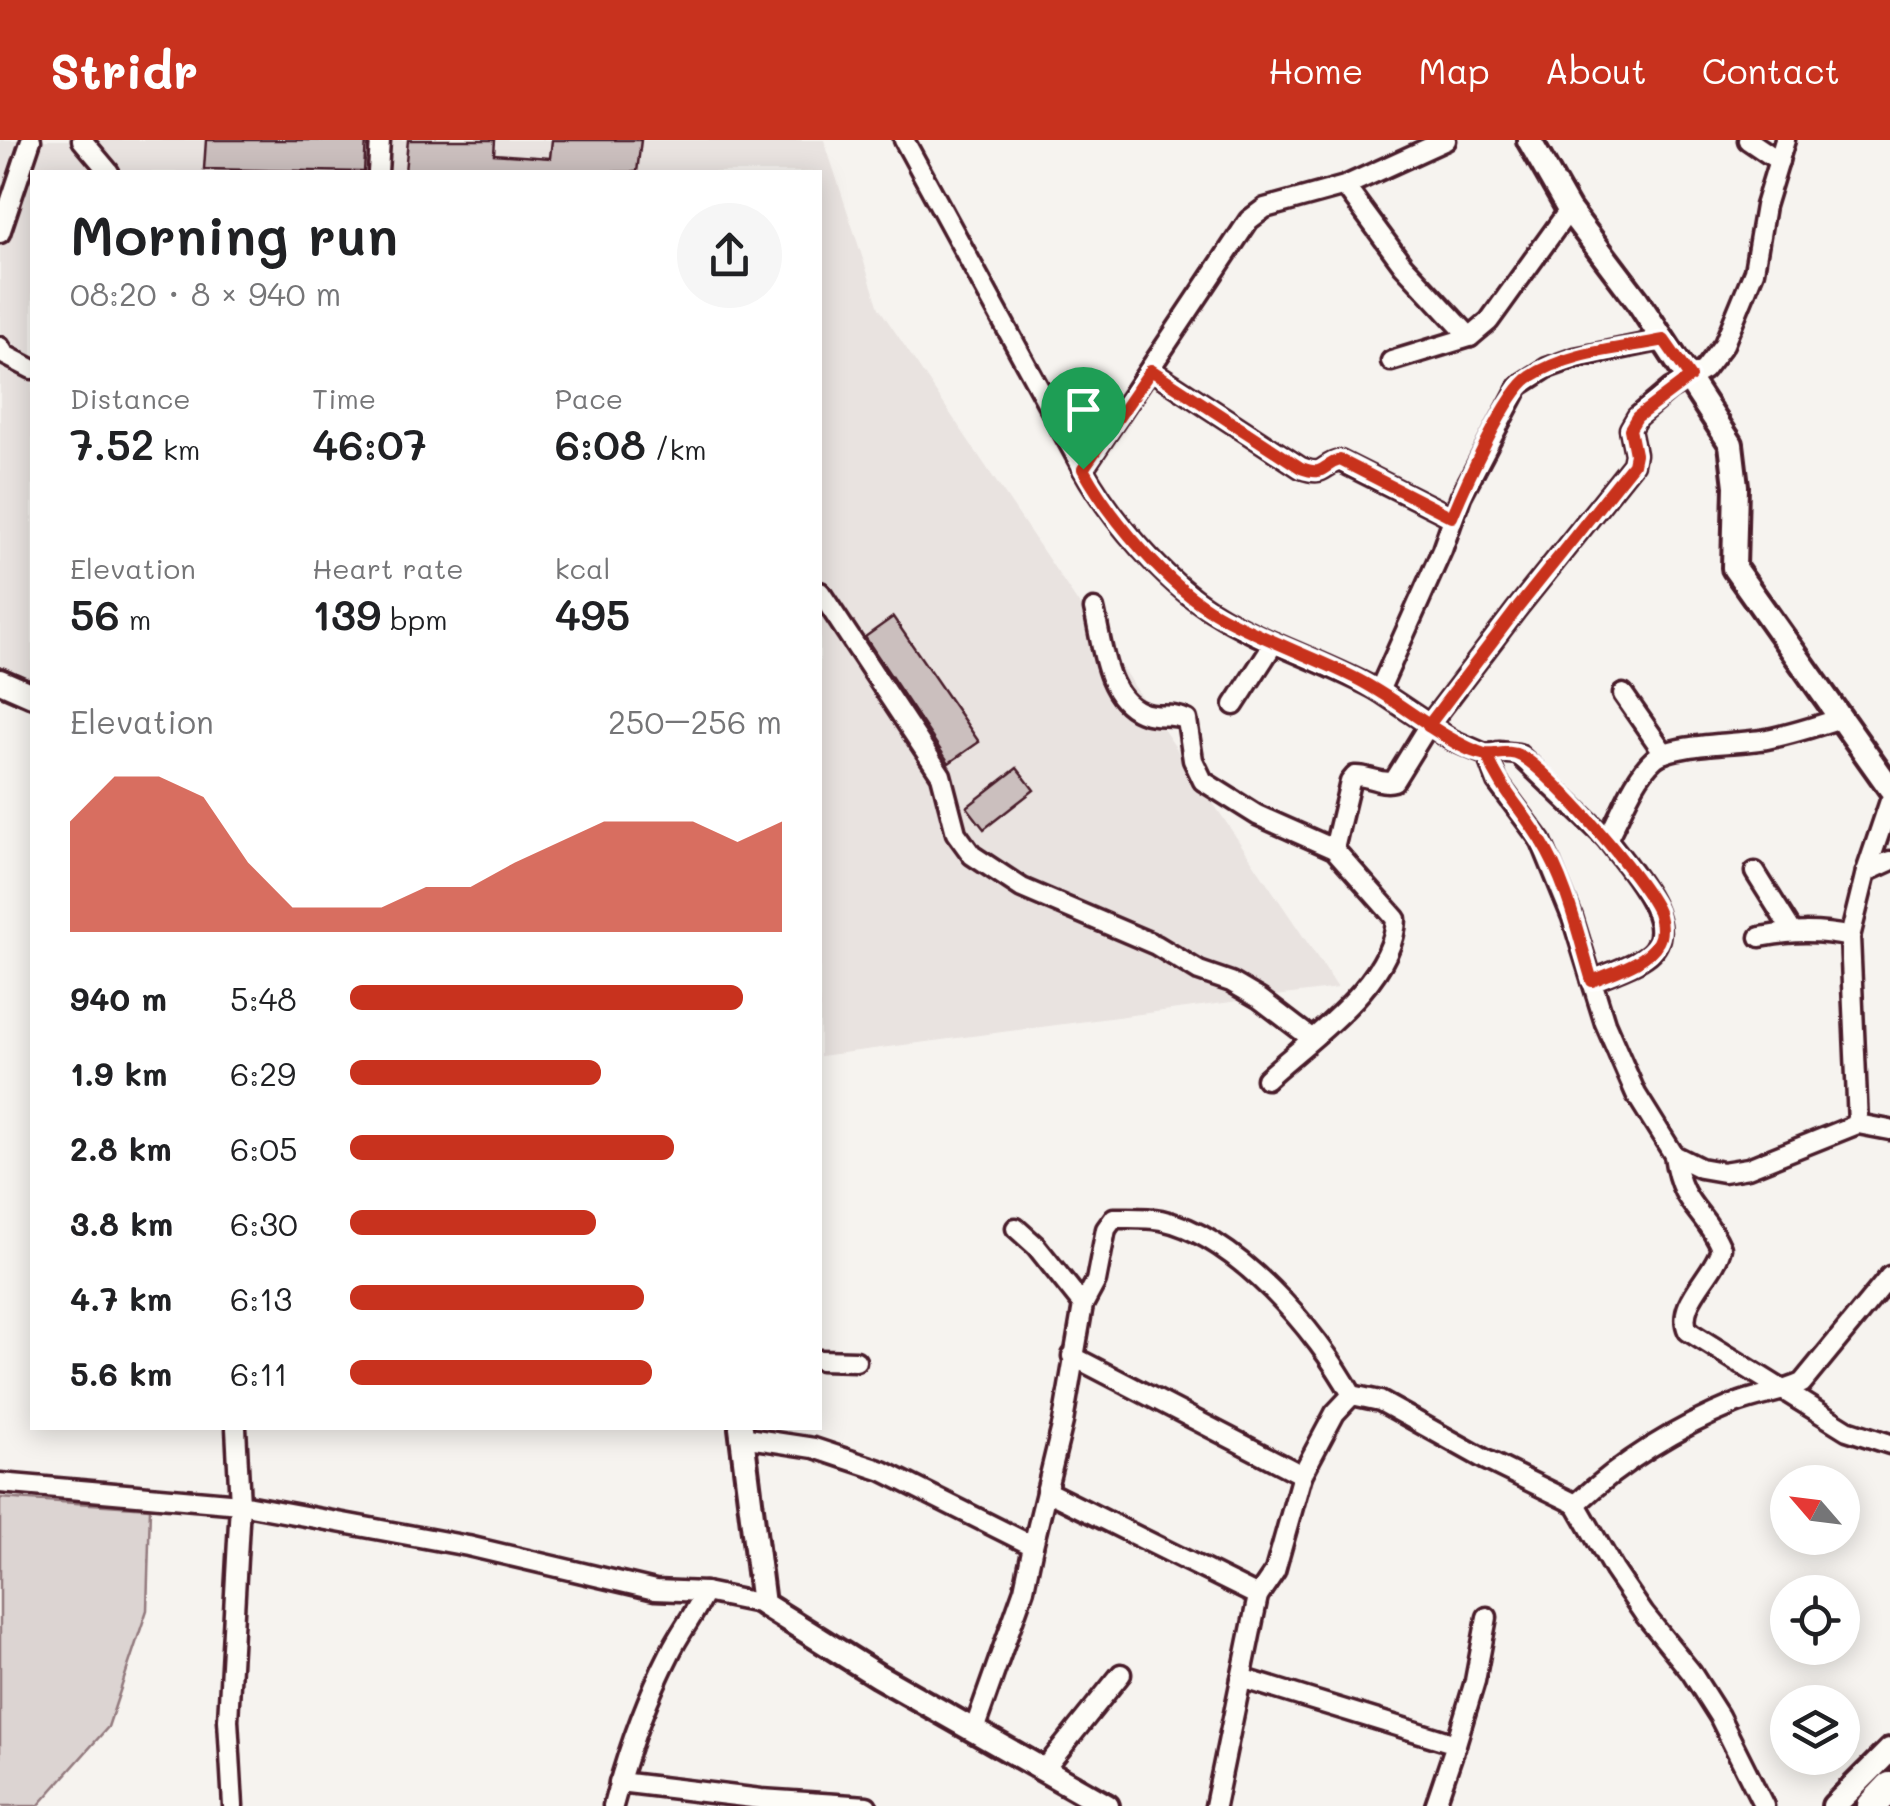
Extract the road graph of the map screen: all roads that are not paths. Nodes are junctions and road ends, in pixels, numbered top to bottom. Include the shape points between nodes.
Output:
1 (31, 140) edge
2 (82, 140) edge
3 (380, 140) edge
4 (904, 140) edge
5 (1446, 140) edge
6 (1530, 140) edge
7 (1748, 140) edge
8 (1785, 140) edge
9 (1779, 161) junction
10 (107, 170) edge
11 (378, 170) edge
12 (1345, 186) junction
13 (1569, 210) junction
14 (0, 233) edge
15 (1470, 337) junction
16 (1664, 340) junction
17 (0, 347) edge
18 (1391, 361) dead end
19 (30, 367) edge
20 (1151, 370) junction
21 (1690, 377) junction
22 (1083, 469) junction
23 (1452, 517) junction
24 (822, 595) edge
25 (1094, 608) dead end
26 (1274, 643) junction
27 (0, 681) edge
28 (1379, 691) junction
29 (1623, 694) dead end
30 (30, 695) edge
31 (1234, 705) dead end
32 (1841, 718) junction
33 (1428, 726) junction
34 (1664, 752) junction
35 (1487, 755) junction
36 (1890, 788) edge
37 (1890, 801) edge
38 (1608, 839) junction
39 (1334, 849) junction
40 (1890, 860) edge
41 (1756, 872) dead end
42 (1866, 872) junction
43 (1792, 931) junction
44 (1760, 936) dead end
45 (1850, 937) junction
46 (1592, 981) junction
47 (1310, 1038) junction
48 (1266, 1079) dead end
49 (1858, 1124) junction
50 (1890, 1130) edge
51 (1674, 1155) junction
52 (1016, 1228) dead end
53 (1890, 1276) edge
54 (1083, 1305) junction
55 (1072, 1356) junction
56 (822, 1360) edge
57 (856, 1361) dead end
58 (1784, 1392) junction
59 (1352, 1396) junction
60 (236, 1430) edge
61 (742, 1432) edge
62 (1890, 1444) edge
63 (1302, 1474) junction
64 (0, 1483) edge
65 (1046, 1491) junction
66 (240, 1504) junction
67 (1576, 1504) junction
68 (1032, 1546) junction
69 (705, 1592) junction
70 (1258, 1596) junction
71 (762, 1604) junction
72 (1487, 1617) dead end
73 (1120, 1674) dead end
74 (1241, 1678) junction
75 (974, 1730) junction
76 (1456, 1744) junction
77 (1890, 1750) edge
78 (1043, 1771) junction
79 (619, 1782) junction
80 (1890, 1787) edge
81 (233, 1806) edge
82 (613, 1806) edge
83 (867, 1806) edge
84 (1107, 1806) edge
85 (1215, 1806) edge
86 (1436, 1806) edge
87 (1764, 1806) edge
88 (1834, 1806) edge
89 (1872, 1806) edge

1 - 14 street
2 - 10 street
3 - 11 street
4 - 22 street
5 - 12 street
6 - 13 street
7 - 9 street
8 - 9 street
9 - 21 street via 1754,271 1716,358
12 - 15 street via 1403,265
12 - 20 street via 1265,208 1249,220
13 - 15 street
13 - 16 street
15 - 18 street
16 - 21 street
16 - 23 street via 1575,358 1528,378
17 - 19 street
20 - 22 street
20 - 23 street via 1301,468 1324,471 1340,460
21 - 32 street via 1731,444 1734,568
21 - 33 street via 1637,417 1630,429 1633,464
22 - 26 street via 1140,546 1186,593
23 - 28 street
24 - 47 street via 941,775 956,834 972,855 1022,888 1232,982
25 - 39 street via 1118,694 1139,711 1187,720 1203,780 1257,815
26 - 28 street
26 - 31 street
27 - 30 street
28 - 33 street
29 - 34 street
32 - 34 street via 1763,740
32 - 36 street
33 - 35 street
33 - 39 street via 1394,781 1362,775 1350,782
34 - 38 street via 1641,776
35 - 38 street via 1518,754
35 - 46 street via 1498,782 1541,841
37 - 42 street
38 - 46 street via 1657,911 1662,930 1648,955
39 - 47 street via 1387,906 1396,935 1365,990
40 - 42 street
41 - 43 street
42 - 45 street
43 - 44 street
43 - 45 street
45 - 49 street
46 - 51 street via 1636,1094
47 - 48 street
49 - 50 street
49 - 51 street via 1748,1168 1700,1168
51 - 58 street via 1684,1194 1720,1248 1684,1322 1714,1350
52 - 54 street
53 - 58 street via 1802,1383
54 - 55 street
54 - 59 street via 1114,1218 1162,1220 1239,1260 1303,1325
55 - 63 street
55 - 65 street
56 - 57 street
58 - 62 street via 1846,1430
58 - 67 street via 1738,1403 1652,1446
59 - 63 street via 1335,1413
59 - 67 street via 1380,1401
60 - 66 street
61 - 68 street via 883,1471
61 - 71 street
63 - 70 street via 1275,1570
64 - 66 street
65 - 68 street
65 - 70 street
66 - 69 street via 468,1546 654,1590
66 - 81 street via 228,1720
67 - 87 street via 1614,1570 1719,1716
68 - 75 street via 1024,1589
69 - 71 street
69 - 79 street via 643,1710
70 - 74 street
71 - 75 street
72 - 76 street
73 - 78 street
74 - 76 street
74 - 85 street
75 - 78 street
76 - 86 street
77 - 88 street
78 - 84 street
79 - 82 street
79 - 83 street
80 - 89 main road

